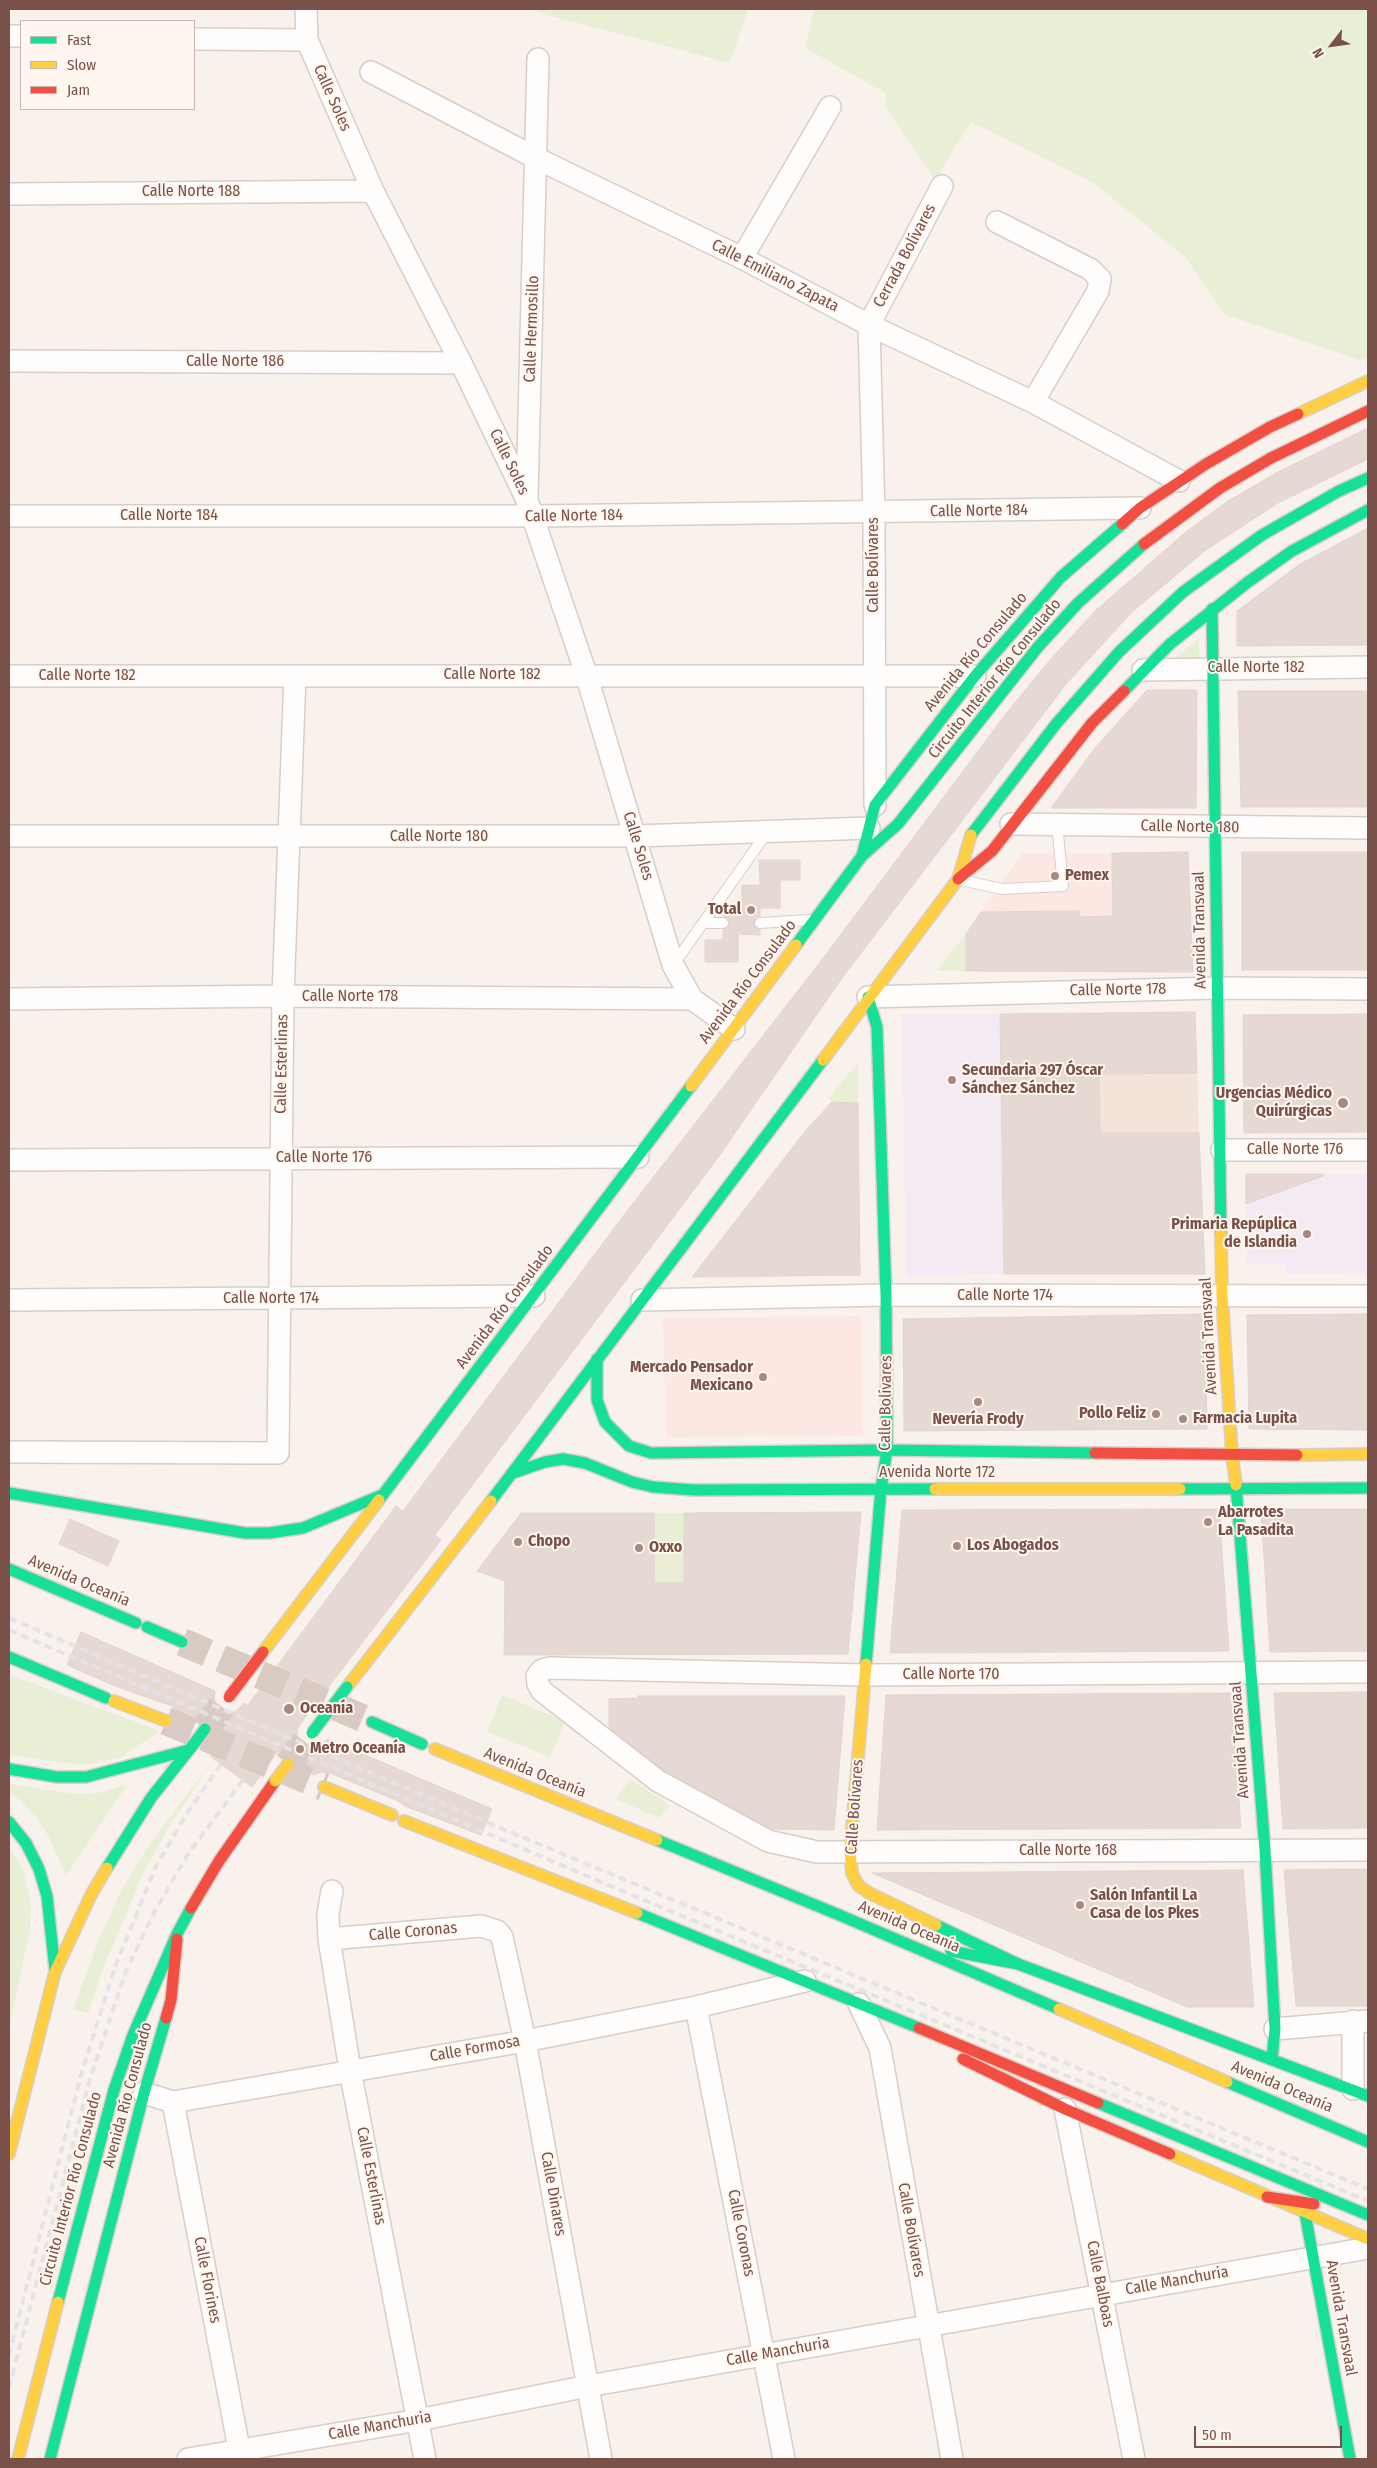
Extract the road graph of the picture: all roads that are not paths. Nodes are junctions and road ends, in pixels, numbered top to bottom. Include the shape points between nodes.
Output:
1 (306, 9) edge
2 (195, 39) edge
3 (307, 40) junction
4 (538, 59) dead end
5 (371, 72) dead end
6 (830, 107) dead end
7 (536, 158) junction
8 (942, 186) dead end
9 (373, 191) junction
10 (9, 194) edge
11 (997, 222) dead end
12 (742, 258) junction
13 (869, 326) junction
14 (9, 360) edge
15 (461, 363) junction
16 (1368, 381) edge
17 (1033, 402) junction
18 (1368, 411) edge
19 (1368, 478) edge
20 (1179, 482) junction
21 (530, 508) junction
22 (1140, 508) junction
23 (1368, 510) edge
24 (874, 513) junction
25 (9, 516) edge
26 (1212, 609) junction
27 (1368, 667) edge
28 (1213, 668) junction
29 (1144, 670) junction
30 (586, 674) junction
31 (874, 675) junction
32 (9, 676) edge
33 (295, 676) junction
34 (975, 676) junction
35 (875, 806) junction
36 (1011, 824) junction
37 (1058, 824) junction
38 (869, 828) junction
39 (1216, 828) junction
40 (1368, 828) edge
41 (768, 831) junction
42 (9, 836) edge
43 (636, 836) junction
44 (290, 837) junction
45 (862, 856) junction
46 (958, 879) junction
47 (815, 920) junction
48 (703, 923) junction
49 (723, 923) dead end
50 (760, 923) dead end
51 (673, 965) junction
52 (1217, 988) junction
53 (1368, 989) edge
54 (283, 996) junction
55 (868, 996) junction
56 (9, 999) edge
57 (692, 999) junction
58 (734, 1029) junction
59 (1222, 1150) junction
60 (1368, 1150) edge
61 (638, 1157) junction
62 (281, 1158) junction
63 (9, 1160) edge
64 (886, 1295) junction
65 (534, 1296) junction
66 (1222, 1296) junction
67 (1368, 1296) edge
68 (281, 1299) junction
69 (9, 1300) edge
70 (642, 1300) junction
71 (598, 1359) junction
72 (887, 1450) junction
73 (9, 1452) edge
74 (1368, 1454) edge
75 (1232, 1455) junction
76 (512, 1473) junction
77 (1368, 1488) edge
78 (881, 1489) junction
79 (1237, 1489) junction
80 (9, 1493) edge
81 (385, 1493) junction
82 (9, 1570) edge
83 (182, 1642) tunnel mouth
84 (9, 1657) edge
85 (1368, 1672) edge
86 (1251, 1673) junction
87 (537, 1676) joint
88 (865, 1676) junction
89 (228, 1697) tunnel mouth
90 (166, 1721) tunnel mouth
91 (372, 1722) tunnel mouth
92 (205, 1729) tunnel mouth
93 (312, 1733) tunnel mouth
94 (422, 1744) dead end
95 (191, 1748) junction
96 (435, 1750) dead end
97 (288, 1764) tunnel mouth
98 (9, 1769) edge
99 (324, 1787) tunnel mouth
100 (392, 1815) dead end
101 (404, 1821) dead end
102 (9, 1822) edge
103 (1265, 1850) junction
104 (1368, 1850) edge
105 (850, 1851) junction
106 (332, 1891) dead end
107 (869, 1893) joint
108 (497, 1931) joint
109 (178, 1934) junction
110 (329, 1939) junction
111 (903, 1942) junction
112 (1018, 1964) junction
113 (55, 1972) junction
114 (805, 1981) junction
115 (859, 2004) junction
116 (696, 2007) junction
117 (1361, 2021) edge
118 (1275, 2029) junction
119 (924, 2031) junction
120 (525, 2041) junction
121 (1272, 2059) junction
122 (350, 2070) junction
123 (1361, 2092) edge
124 (144, 2093) junction
125 (173, 2102) junction
126 (1065, 2109) junction
127 (1368, 2142) edge
128 (9, 2154) edge
129 (1267, 2197) junction
130 (1306, 2213) junction
131 (1363, 2213) edge
132 (1368, 2239) edge
133 (1368, 2248) edge
134 (1314, 2257) junction
135 (1102, 2294) junction
136 (927, 2327) junction
137 (765, 2354) junction
138 (588, 2386) junction
139 (418, 2420) junction
140 (241, 2454) edge
141 (18, 2459) edge
142 (50, 2459) edge
143 (188, 2459) edge
144 (425, 2459) edge
145 (601, 2459) edge
146 (784, 2459) edge
147 (952, 2459) edge
148 (1134, 2459) edge
149 (1350, 2459) edge

1 - 3 street, Calle Soles
2 - 3 street
3 - 9 street, Calle Soles
4 - 7 street, Calle Hermosillo
5 - 7 street, Calle Emiliano Zapata
6 - 12 street
7 - 12 street, Calle Emiliano Zapata
7 - 21 street, Calle Hermosillo
8 - 13 street, Cerrada Bolívares
9 - 10 street, Calle Norte 188
9 - 15 street, Calle Soles
11 - 17 street via 1090,269 1100,279 1098,291
12 - 13 street, Calle Emiliano Zapata
13 - 17 street, Calle Emiliano Zapata
13 - 24 street, Calle Bolívares
14 - 15 street, Calle Norte 186
15 - 21 street, Calle Soles
16 - 20 main road, Avenida Río Consulado via 1270,427
17 - 20 street, Calle Emiliano Zapata
18 - 45 main road, Circuito Interior Río Consulado via 1286,450 1220,488 1126,560 1078,603 1038,647 898,824
19 - 46 main road via 1330,496 1217,566 1118,652 1056,724 971,833
20 - 22 main road, Avenida Río Consulado
21 - 24 street, Calle Norte 184
21 - 25 street, Calle Norte 184
21 - 30 street, Calle Soles
22 - 24 street, Calle Norte 184
22 - 34 main road, Avenida Río Consulado via 1061,578
23 - 26 main road via 1292,551
24 - 31 street, Calle Bolívares
26 - 28 main road, Avenida Transvaal
26 - 29 main road
27 - 28 street, Calle Norte 182
28 - 29 street, Calle Norte 182
28 - 39 main road, Avenida Transvaal
29 - 36 main road via 1092,723
30 - 31 street, Calle Norte 182
30 - 33 street, Calle Norte 182
30 - 43 street, Calle Soles
31 - 34 street, Calle Norte 182
31 - 35 street, Calle Bolívares
32 - 33 street, Calle Norte 182
33 - 44 street, Calle Esterlinas
34 - 35 main road, Avenida Río Consulado
35 - 38 main road, Avenida Río Consulado
36 - 37 street, Calle Norte 180
36 - 46 main road via 992,851
37 - 39 street, Calle Norte 180
37 - 46 lane via 1064,886 1002,889
38 - 41 street, Calle Norte 180
38 - 45 main road, Avenida Río Consulado
39 - 40 street, Calle Norte 180
39 - 52 main road, Avenida Transvaal
41 - 43 street, Calle Norte 180
41 - 48 lane
42 - 44 street, Calle Norte 180
43 - 44 street, Calle Norte 180
43 - 51 street, Calle Soles
44 - 54 street, Calle Esterlinas
45 - 47 main road, Avenida Río Consulado
46 - 55 main road
47 - 50 lane
47 - 58 main road, Avenida Río Consulado
48 - 49 lane
48 - 51 lane
51 - 57 street, Calle Soles
52 - 53 street, Calle Norte 178
52 - 55 street, Calle Norte 178
52 - 59 main road, Avenida Transvaal
54 - 56 street, Calle Norte 178
54 - 57 street, Calle Norte 178
54 - 62 street, Calle Esterlinas
55 - 64 main road, Calle Bolívares via 877,1027
55 - 70 main road
57 - 58 street, Calle Soles
58 - 61 main road, Avenida Río Consulado
59 - 60 street, Calle Norte 176
59 - 66 main road, Avenida Transvaal
61 - 62 street, Calle Norte 176
61 - 65 main road, Avenida Río Consulado
62 - 63 street, Calle Norte 176
62 - 68 street, Calle Esterlinas
64 - 66 street, Calle Norte 174
64 - 70 street, Calle Norte 174
64 - 72 main road, Calle Bolívares
65 - 68 street, Calle Norte 174
65 - 81 main road, Avenida Río Consulado
66 - 67 street, Calle Norte 174
66 - 75 main road, Avenida Transvaal
68 - 69 street, Calle Norte 174
68 - 73 street, Calle Esterlinas via 278,1453
70 - 71 main road
71 - 72 main road, Avenida Norte 172 via 598,1400 605,1422 620,1439 640,1451 663,1454
71 - 76 main road
72 - 75 main road, Avenida Norte 172
72 - 78 main road, Calle Bolívares
74 - 75 main road, Avenida Norte 172
75 - 79 main road, Avenida Transvaal
76 - 78 main road, Avenida Norte 172 via 563,1460 585,1463 632,1482 673,1490
76 - 93 main road, bridge
77 - 79 main road, Avenida Norte 172
78 - 79 main road, Avenida Norte 172
78 - 88 main road, Calle Bolívares
79 - 86 main road, Avenida Transvaal
80 - 81 main road via 245,1533 269,1533 302,1528
81 - 89 main road, Avenida Río Consulado, bridge
82 - 83 main road, Avenida Oceanía
84 - 90 main road
85 - 86 street, Calle Norte 170
86 - 88 street, Calle Norte 170
86 - 103 main road, Avenida Transvaal
87 - 88 street, Calle Norte 170 via 549,1668
87 - 105 street, Calle Norte 168 via 542,1692 658,1781 768,1841 817,1852
88 - 105 main road, Calle Bolívares
91 - 94 main road
92 - 95 main road, bridge
95 - 98 main road via 86,1777 57,1777
95 - 113 main road via 152,1798 104,1872
96 - 111 main road, Avenida Oceanía
97 - 109 main road, Avenida Río Consulado, bridge via 219,1861
99 - 100 main road
101 - 114 main road
102 - 113 main road via 26,1843 39,1869 47,1896
103 - 104 street, Calle Norte 168
103 - 105 street, Calle Norte 168
103 - 118 main road, Avenida Transvaal
105 - 107 main road, Calle Bolívares via 852,1873 858,1885
106 - 110 street, Calle Esterlinas via 328,1914
107 - 112 main road, Avenida Oceanía
108 - 110 street, Calle Coronas via 480,1926
108 - 120 street, Calle Dinares via 505,1945
109 - 124 main road, Avenida Río Consulado via 171,2000
109 - 141 main road, Circuito Interior Río Consulado via 133,2035 114,2090
110 - 122 street, Calle Esterlinas
111 - 112 main road
111 - 127 main road, Avenida Oceanía
112 - 121 main road, Avenida Oceanía
113 - 128 main road
114 - 115 main road
114 - 116 street, Calle Formosa
115 - 119 main road
115 - 136 street, Calle Bolívares via 880,2048
116 - 120 street, Calle Formosa
116 - 137 street, Calle Coronas
117 - 118 street
117 - 123 street
118 - 121 main road, Avenida Transvaal
119 - 126 main road via 965,2060
119 - 131 main road
120 - 122 street, Calle Formosa
120 - 138 street, Calle Dinares
121 - 123 main road, Avenida Oceanía
122 - 125 street, Calle Formosa
122 - 139 street, Calle Esterlinas
124 - 125 street, Calle Formosa
124 - 142 main road, Avenida Río Consulado
125 - 140 street, Calle Florines
126 - 129 main road
126 - 135 street, Calle Balboas
129 - 130 main road
129 - 131 main road
130 - 132 main road
130 - 134 main road, Avenida Transvaal
133 - 134 street, Calle Manchuria
134 - 135 street, Calle Manchuria
134 - 149 main road, Avenida Transvaal
135 - 136 street, Calle Manchuria
135 - 148 street, Calle Balboas
136 - 137 street, Calle Manchuria
136 - 147 street, Calle Bolívares
137 - 138 street, Calle Manchuria
137 - 146 street, Calle Coronas
138 - 139 street, Calle Manchuria
138 - 145 street, Calle Dinares
139 - 140 street, Calle Manchuria
139 - 144 street, Calle Esterlinas
140 - 143 street, Calle Manchuria

